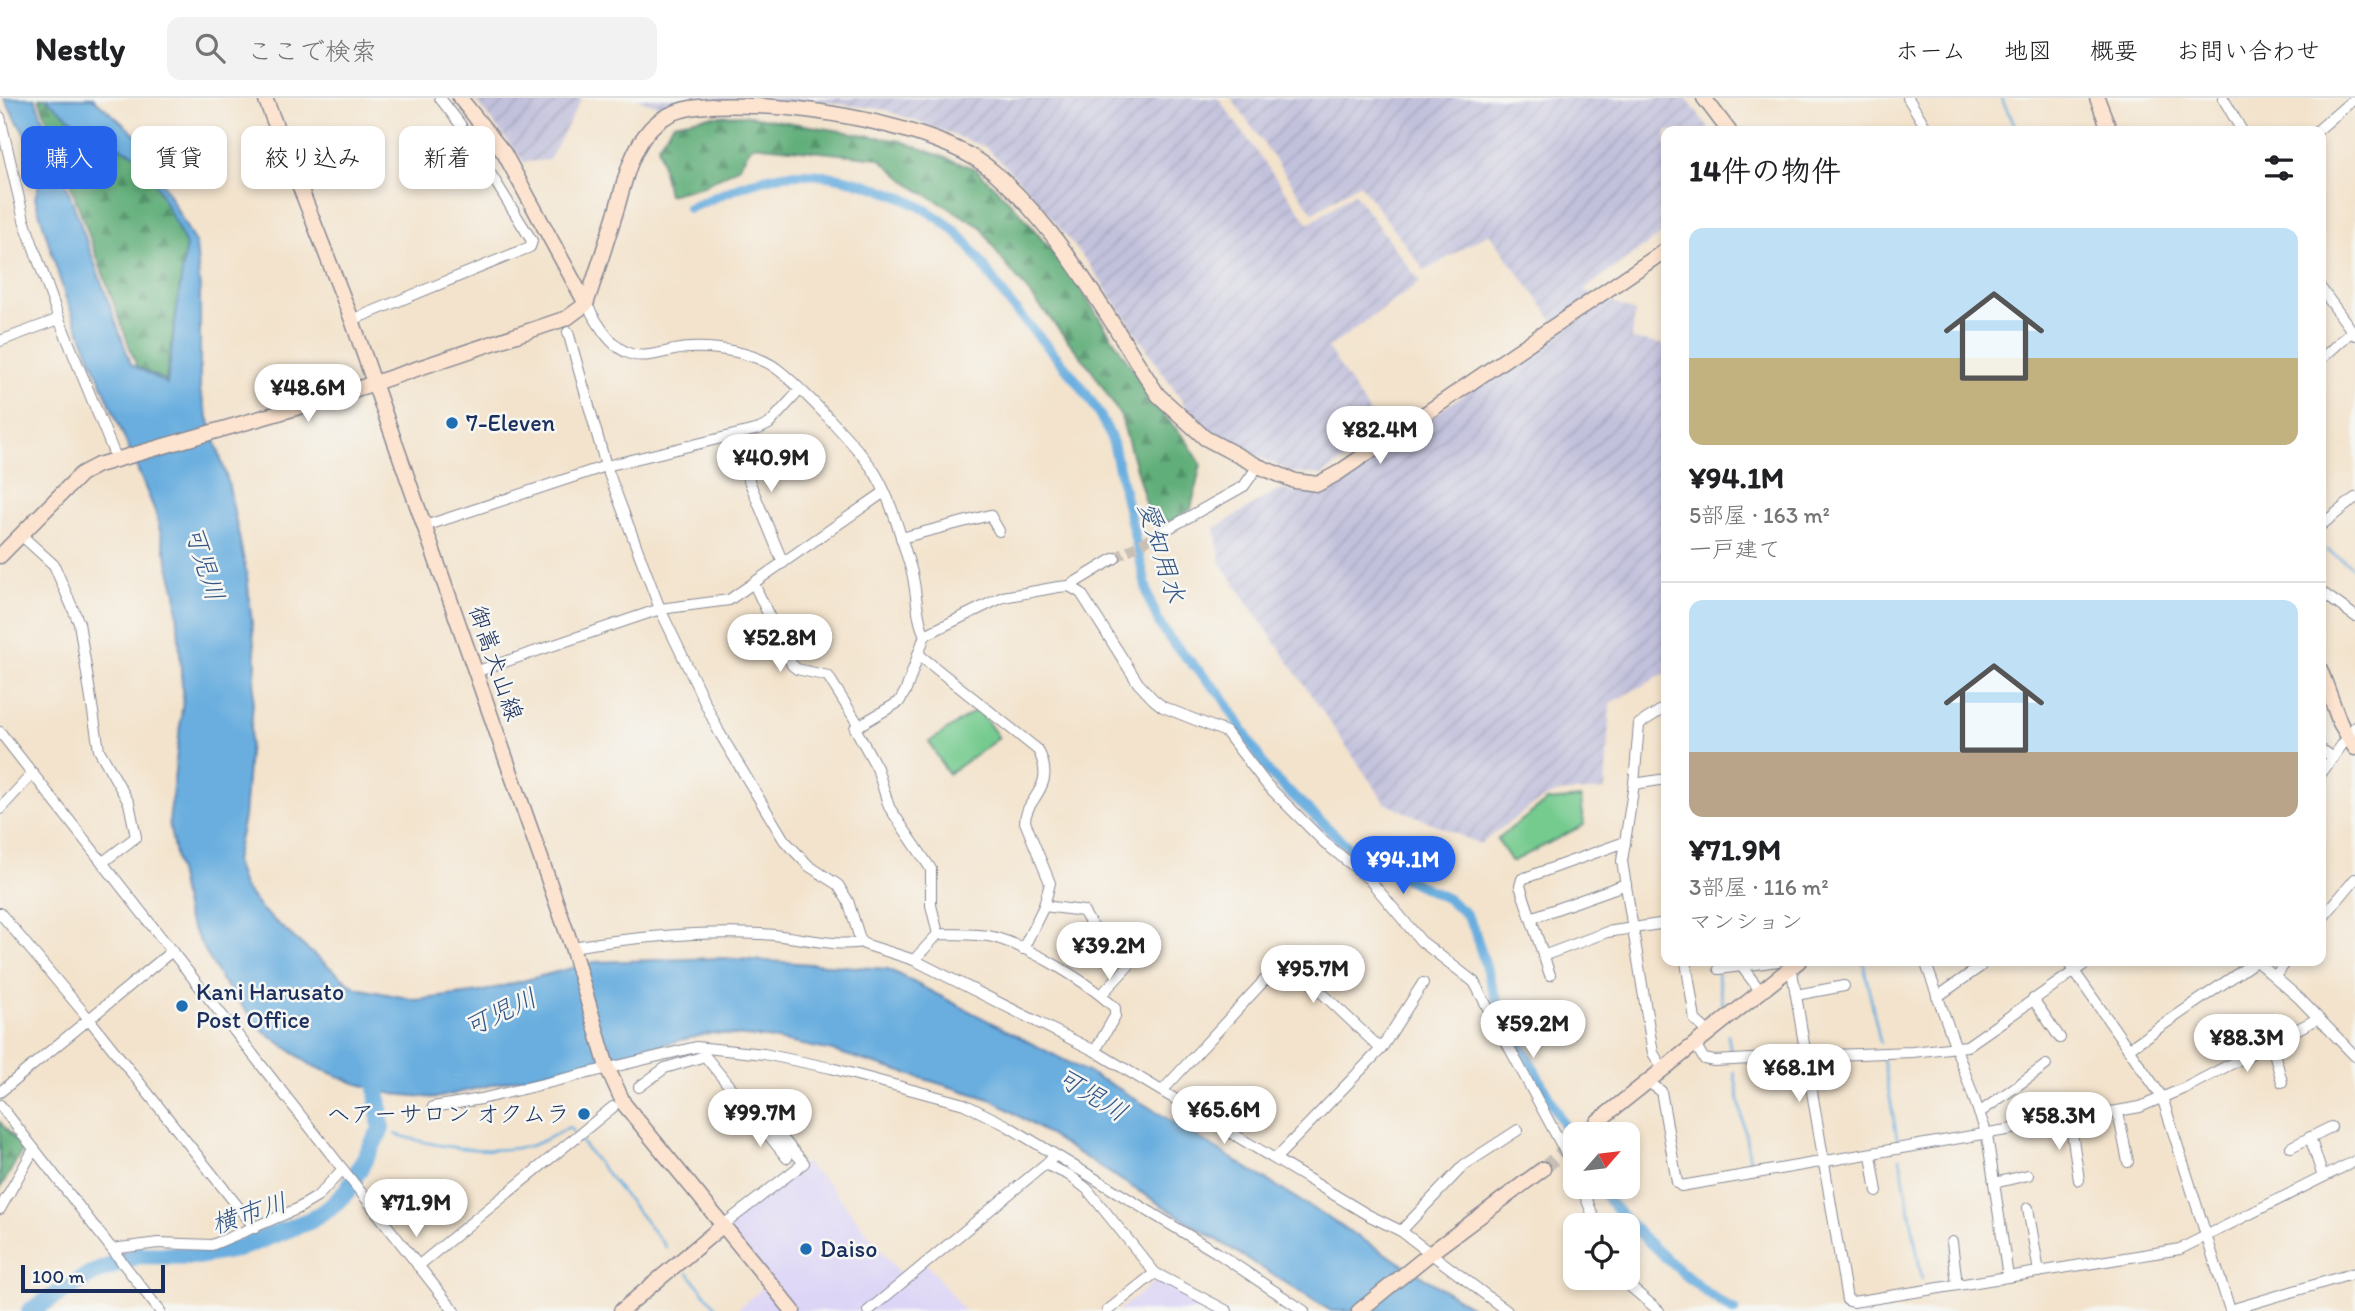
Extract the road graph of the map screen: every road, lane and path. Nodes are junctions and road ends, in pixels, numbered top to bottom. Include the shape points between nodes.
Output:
1 (265, 98) edge
2 (440, 98) edge
3 (460, 98) edge
4 (1704, 98) edge
5 (1908, 98) edge
6 (2097, 98) edge
7 (2223, 98) edge
8 (2355, 98) edge
9 (0, 117) edge
10 (1725, 126) edge
11 (1925, 126) edge
12 (2108, 126) edge
13 (2239, 126) edge
14 (2323, 126) edge
15 (1661, 253) edge
16 (2326, 295) edge
17 (586, 304) junction
18 (59, 318) junction
19 (352, 320) junction
20 (568, 332) dead end
21 (2354, 333) edge
22 (0, 341) edge
23 (2326, 355) edge
24 (374, 383) junction
25 (799, 391) junction
26 (731, 437) junction
27 (119, 457) junction
28 (606, 466) junction
29 (1258, 466) junction
30 (883, 494) junction
31 (2355, 498) edge
32 (2326, 521) edge
33 (425, 526) junction
34 (999, 531) dead end
35 (1161, 532) tunnel mouth
36 (21, 535) junction
37 (901, 538) junction
38 (0, 556) edge
39 (1115, 558) tunnel mouth
40 (783, 563) junction
41 (754, 584) junction
42 (1069, 586) junction
43 (2326, 595) edge
44 (660, 609) junction
45 (2355, 615) edge
46 (925, 635) junction
47 (918, 654) junction
48 (475, 672) junction
49 (2326, 685) edge
50 (1661, 710) edge
51 (858, 724) junction
52 (0, 732) edge
53 (2353, 737) edge
54 (2326, 753) edge
55 (2333, 758) junction
56 (2326, 767) edge
57 (33, 773) junction
58 (1661, 780) edge
59 (1634, 784) junction
60 (0, 809) edge
61 (1625, 842) junction
62 (103, 862) junction
63 (2355, 879) edge
64 (1626, 884) junction
65 (1044, 906) junction
66 (2326, 913) edge
67 (0, 914) edge
68 (1531, 918) junction
69 (1661, 924) edge
70 (1633, 927) junction
71 (938, 934) junction
72 (862, 942) junction
73 (572, 947) junction
74 (1023, 949) junction
75 (172, 951) junction
76 (1543, 956) junction
77 (914, 960) junction
78 (1687, 966) edge
79 (1752, 966) edge
80 (1786, 966) edge
81 (1791, 966) edge
82 (1926, 966) edge
83 (2070, 966) edge
84 (2082, 966) edge
85 (2249, 966) edge
86 (2262, 966) edge
87 (2283, 966) edge
88 (1742, 967) junction
89 (1980, 967) dead end
90 (1718, 969) dead end
91 (2074, 971) junction
92 (1550, 975) dead end
93 (2275, 976) junction
94 (1423, 983) dead end
95 (1844, 986) dead end
96 (1762, 993) junction
97 (1101, 995) junction
98 (1796, 995) junction
99 (1937, 998) junction
100 (2033, 999) junction
101 (89, 1019) junction
102 (2317, 1019) junction
103 (2060, 1038) dead end
104 (1699, 1040) junction
105 (2272, 1045) junction
106 (687, 1048) junction
107 (1381, 1049) junction
108 (1956, 1049) junction
109 (2128, 1049) junction
110 (1095, 1051) junction
111 (1806, 1056) junction
112 (2355, 1056) edge
113 (696, 1059) junction
114 (2046, 1065) dead end
115 (607, 1068) junction
116 (1663, 1069) junction
117 (1648, 1082) junction
118 (2282, 1082) dead end
119 (639, 1087) dead end
120 (1163, 1090) junction
121 (0, 1092) edge
122 (2162, 1097) junction
123 (0, 1105) edge
124 (433, 1107) dead end
125 (613, 1107) dead end
126 (2118, 1112) junction
127 (1979, 1113) junction
128 (2070, 1119) junction
129 (757, 1120) junction
130 (1597, 1122) tunnel mouth
131 (2331, 1127) dead end
132 (1518, 1130) dead end
133 (1987, 1135) junction
134 (2311, 1137) junction
135 (2291, 1147) dead end
136 (34, 1149) junction
137 (1563, 1149) edge
138 (1871, 1155) junction
139 (1055, 1156) junction
140 (788, 1158) dead end
141 (1275, 1159) junction
142 (2355, 1161) edge
143 (2129, 1162) dead end
144 (1825, 1163) junction
145 (1047, 1165) junction
146 (1544, 1169) tunnel mouth
147 (342, 1170) junction
148 (2028, 1175) dead end
149 (2323, 1177) junction
150 (2079, 1180) dead end
151 (1994, 1183) junction
152 (1877, 1192) dead end
153 (2028, 1208) dead end
154 (0, 1209) edge
155 (722, 1226) junction
156 (255, 1228) junction
157 (1401, 1231) junction
158 (2206, 1235) junction
159 (1952, 1242) dead end
160 (112, 1249) junction
161 (1432, 1252) junction
162 (418, 1266) junction
163 (2039, 1272) junction
164 (1155, 1273) junction
165 (2355, 1273) edge
166 (2008, 1277) junction
167 (1957, 1285) junction
168 (1634, 1290) edge
169 (160, 1311) edge
170 (454, 1311) edge
171 (621, 1311) edge
172 (793, 1311) edge
173 (867, 1311) edge
174 (1107, 1311) edge
175 (1227, 1311) edge
176 (1304, 1311) edge
177 (1359, 1311) edge
178 (1507, 1311) edge
179 (1659, 1311) edge

1 - 19 street, 御嵩犬山線
2 - 19 street via 532,240 530,247
3 - 17 street via 504,153
4 - 10 street
5 - 11 street
6 - 12 street
7 - 13 street
8 - 14 street
9 - 18 street via 24,220
15 - 29 street via 1318,484 1295,481
16 - 21 street
17 - 24 street via 567,317
17 - 25 street via 615,345 628,354 689,348 761,358
17 - 29 street via 631,161 646,133 666,116 694,107 786,106 878,122 976,159 995,173 1041,221 1158,395 1205,438
18 - 22 street
18 - 27 street
19 - 24 street, 御嵩犬山線
20 - 28 street
21 - 23 street
24 - 27 street
24 - 33 street, 御嵩犬山線
25 - 26 street via 769,424
25 - 30 street via 862,456
26 - 28 street
26 - 40 street
27 - 36 street via 81,474
28 - 33 street
28 - 44 street
29 - 35 street via 1244,486
30 - 37 street
30 - 40 street
31 - 32 street
33 - 48 street, 御嵩犬山線
34 - 37 street via 990,515
36 - 38 street
36 - 62 street via 61,577 79,623 99,750 129,803 136,837
37 - 46 street
39 - 42 street
40 - 41 street
41 - 44 street via 719,603
41 - 51 street via 792,665 828,676
42 - 46 street via 1003,597
42 - 137 street via 1081,593 1153,699 1226,732 1267,785 1368,878 1421,941 1474,982
43 - 45 street
44 - 48 street
44 - 72 street via 737,763 784,840 809,866 838,885
46 - 47 street
47 - 51 street via 899,702
47 - 65 street via 1038,750 1044,761 1040,794 1025,816 1029,838 1050,883
48 - 73 street, 御嵩犬山線
49 - 53 street via 2340,723
50 - 59 street via 1639,724
51 - 71 street via 856,733 877,768 889,807 931,869 931,905
52 - 57 street
53 - 55 street
54 - 55 street
55 - 56 street
57 - 60 street
57 - 62 street
58 - 59 street
59 - 61 street
61 - 64 street
61 - 68 street via 1526,876 1520,886
62 - 75 street
63 - 66 street
64 - 68 street
64 - 70 street
65 - 74 street
65 - 97 street via 1083,911 1092,926 1132,962
67 - 101 street
68 - 76 street
69 - 70 street
70 - 76 street
70 - 116 street via 1653,1053
71 - 74 street via 991,937
71 - 77 street
72 - 73 street via 847,946 792,935 736,933
72 - 77 street
73 - 115 street, 御嵩犬山線
74 - 97 street
75 - 101 street
75 - 147 street
76 - 92 street
77 - 110 street
78 - 104 street via 1695,1020 1704,1028
79 - 88 street
80 - 96 street
81 - 98 street
82 - 99 street
83 - 91 street
84 - 91 street
85 - 109 street
86 - 93 street
87 - 93 street
88 - 90 street
88 - 96 street
89 - 99 street
91 - 100 street
91 - 109 street
93 - 102 street
94 - 107 street
95 - 98 street
96 - 104 street
97 - 110 street via 1115,1009 1115,1016
98 - 111 street
99 - 108 street
100 - 103 street
100 - 108 street
101 - 121 street
101 - 156 street
102 - 105 street
102 - 112 street
104 - 111 street via 1704,1059 1714,1061
104 - 116 street
105 - 118 street
105 - 122 street
106 - 113 street
106 - 115 street
106 - 139 street via 764,1054 964,1104
107 - 120 street via 1285,958
107 - 141 street
108 - 111 street
108 - 127 street
109 - 122 street
110 - 120 street
111 - 144 street
113 - 119 street via 665,1068
113 - 129 street via 705,1056
114 - 127 street
115 - 124 street
115 - 155 street, 御嵩犬山線 via 624,1104
116 - 117 street
117 - 130 street
117 - 144 street via 1661,1091 1681,1186
120 - 141 street
122 - 126 street
122 - 158 street
123 - 136 street
125 - 162 street
126 - 128 street
126 - 143 street
127 - 133 street
128 - 133 street
128 - 150 street
129 - 140 street
129 - 155 street via 769,1123 804,1163
131 - 134 street
132 - 157 street via 1464,1164
133 - 138 street
133 - 151 street
134 - 135 street
134 - 149 street
136 - 154 street
136 - 160 street
138 - 144 street
138 - 152 street
139 - 145 street
139 - 176 street via 1216,1252
141 - 157 street
142 - 149 street
144 - 167 street via 1847,1300
145 - 164 street via 1087,1189
145 - 173 street
146 - 161 street
147 - 156 street via 317,1197
147 - 162 street
148 - 151 street
149 - 158 street
151 - 166 street
153 - 163 street
155 - 171 street
155 - 172 street, 御嵩犬山線
156 - 160 street via 212,1245 158,1243
157 - 161 street
158 - 163 street via 2180,1249
158 - 165 street via 2230,1310
159 - 167 street
160 - 169 street
161 - 177 street
161 - 178 street
162 - 170 street
163 - 166 street
164 - 174 street
164 - 175 street
166 - 167 street
168 - 179 street

